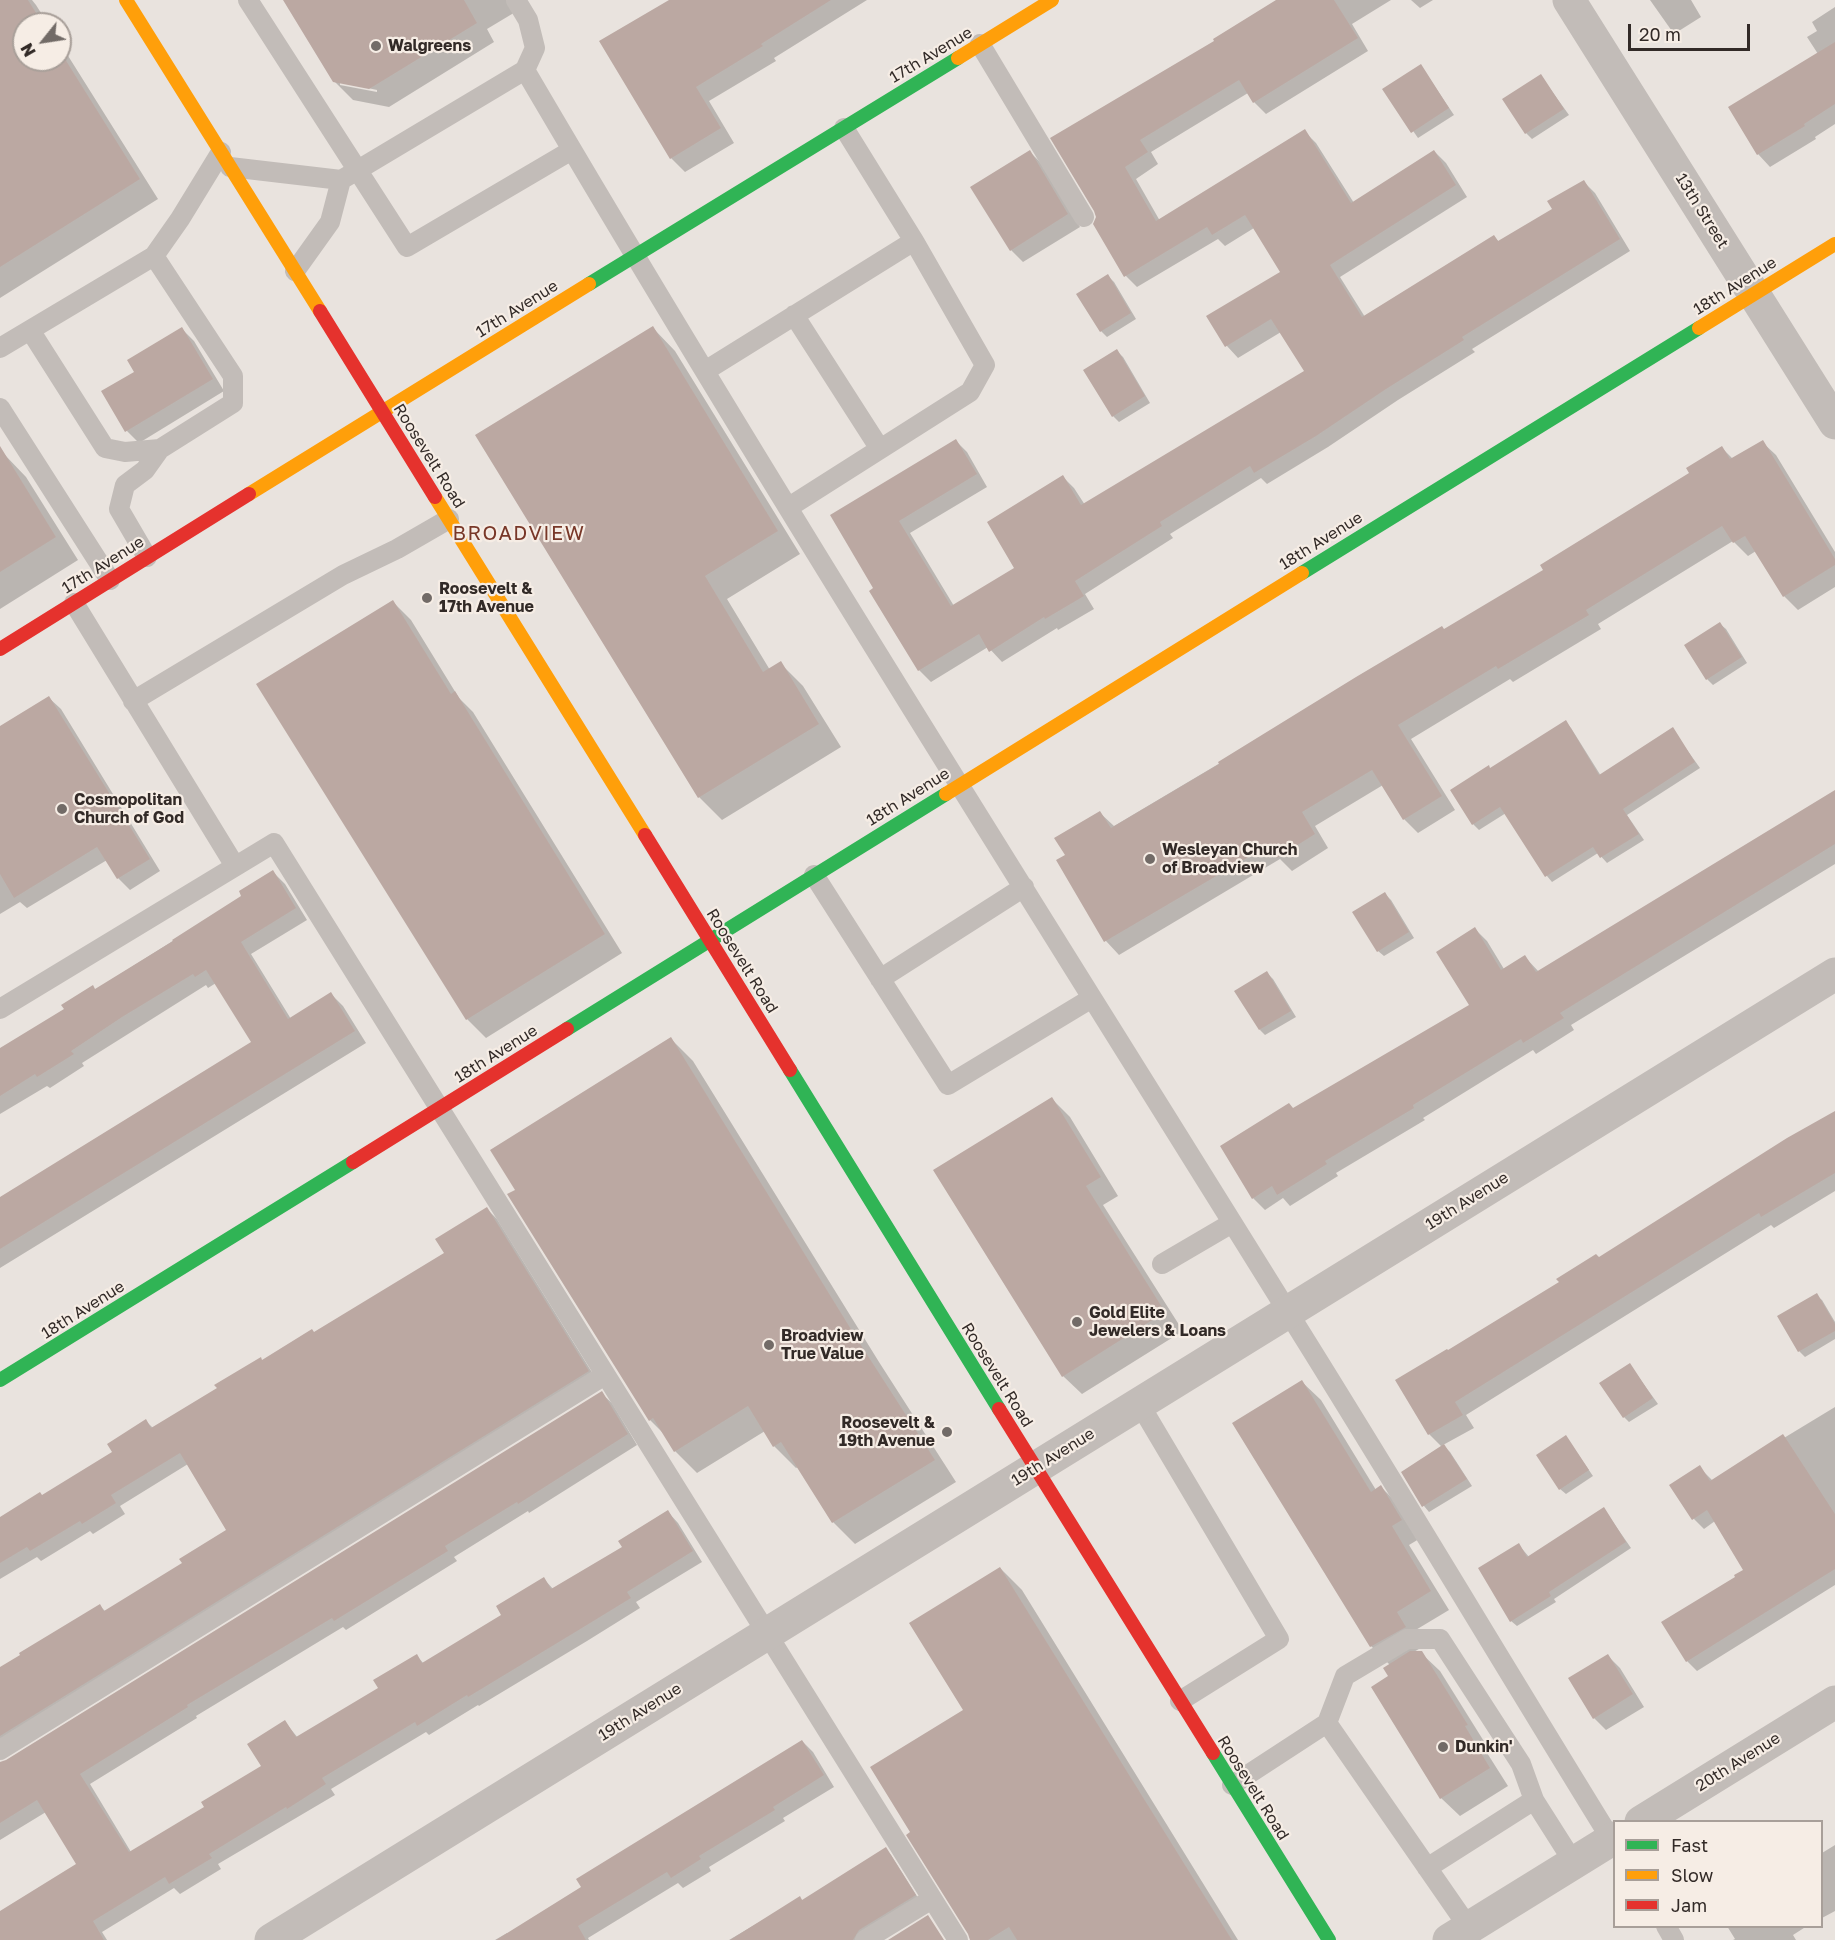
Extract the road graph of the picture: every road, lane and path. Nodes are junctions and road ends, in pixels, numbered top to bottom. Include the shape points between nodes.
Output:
1 (126, 0) edge
2 (248, 0) edge
3 (516, 0) edge
4 (1052, 0) edge
5 (1569, 0) edge
6 (980, 44) junction
7 (525, 70) junction
8 (843, 128) junction
9 (572, 150) junction
10 (226, 160) junction
11 (348, 175) junction
12 (1084, 217) dead end
13 (914, 241) junction
14 (1835, 244) edge
15 (154, 256) junction
16 (635, 256) junction
17 (295, 271) junction
18 (1754, 294) junction
19 (794, 315) junction
20 (30, 330) junction
21 (0, 348) edge
22 (705, 370) junction
23 (0, 408) edge
24 (382, 411) junction
25 (1835, 423) edge
26 (160, 449) junction
27 (880, 449) junction
28 (789, 507) junction
29 (449, 519) junction
30 (147, 557) junction
31 (110, 580) junction
32 (74, 603) junction
33 (0, 648) edge
34 (133, 701) junction
35 (959, 784) junction
36 (235, 866) junction
37 (814, 875) junction
38 (1024, 887) junction
39 (710, 941) junction
40 (1835, 974) edge
41 (880, 979) junction
42 (1092, 998) junction
43 (0, 1009) edge
44 (440, 1108) junction
45 (1232, 1223) junction
46 (1162, 1263) dead end
47 (1288, 1311) junction
48 (605, 1375) junction
49 (0, 1380) edge
50 (1139, 1403) junction
51 (1035, 1468) junction
52 (767, 1633) junction
53 (1180, 1701) junction
54 (1835, 1702) edge
55 (1326, 1723) junction
56 (0, 1750) edge
57 (1232, 1785) junction
58 (1534, 1800) junction
59 (1643, 1820) edge
60 (1613, 1839) edge
61 (1613, 1842) edge
62 (1574, 1863) junction
63 (1427, 1868) junction
64 (932, 1899) junction
65 (1459, 1934) edge
66 (271, 1940) edge
67 (865, 1940) edge
68 (958, 1940) edge
69 (1329, 1940) edge

1 - 10 street, Roosevelt Road
2 - 11 lane
3 - 7 lane via 528,20 536,48
4 - 6 street, 17th Avenue
5 - 18 street, 13th Street
6 - 8 street, 17th Avenue
6 - 12 lane
7 - 9 lane
7 - 11 lane
8 - 13 lane
8 - 16 street, 17th Avenue
9 - 11 lane via 407,247
9 - 16 lane
10 - 11 lane
10 - 15 lane
10 - 17 street, Roosevelt Road
11 - 17 lane via 330,222
13 - 19 lane
13 - 27 lane via 985,365 970,392
14 - 18 street, 18th Avenue
15 - 20 lane
15 - 26 lane via 233,376 233,403
16 - 22 lane
16 - 24 street, 17th Avenue
17 - 24 street, Roosevelt Road
18 - 25 street, 13th Street
18 - 35 street, 18th Avenue
19 - 22 lane
19 - 27 lane
20 - 21 lane
20 - 26 lane via 105,448 125,452
22 - 28 lane
23 - 31 lane
24 - 29 street, Roosevelt Road
24 - 30 street, 17th Avenue
26 - 30 lane via 145,470 125,484 119,509
27 - 28 lane
28 - 35 lane
29 - 34 lane via 343,575
29 - 39 street, Roosevelt Road
30 - 31 street, 17th Avenue
31 - 32 street, 17th Avenue
32 - 33 street, 17th Avenue
32 - 34 lane
34 - 36 lane
35 - 37 street, 18th Avenue
35 - 38 lane
36 - 43 lane
36 - 44 lane via 274,843
37 - 39 street, 18th Avenue
37 - 41 lane
38 - 41 lane
38 - 42 lane
39 - 44 street, 18th Avenue
39 - 51 street, Roosevelt Road
40 - 47 street, 19th Avenue
41 - 42 lane via 948,1085
42 - 45 lane
44 - 48 lane
44 - 49 street, 18th Avenue
45 - 46 lane
45 - 47 lane
47 - 50 street, 19th Avenue
47 - 60 lane
48 - 52 lane
48 - 56 lane
50 - 51 street, 19th Avenue
50 - 53 lane via 1279,1639
51 - 52 street, 19th Avenue
51 - 53 street, Roosevelt Road
52 - 64 lane
52 - 66 street, 19th Avenue
53 - 57 street, Roosevelt Road
54 - 59 street, 20th Avenue
55 - 57 lane
55 - 58 lane via 1345,1676 1407,1639 1440,1639 1521,1764
55 - 63 lane
57 - 69 street, Roosevelt Road
58 - 62 lane
58 - 63 lane
61 - 62 street
62 - 65 street
63 - 65 lane
64 - 67 lane
64 - 68 lane

